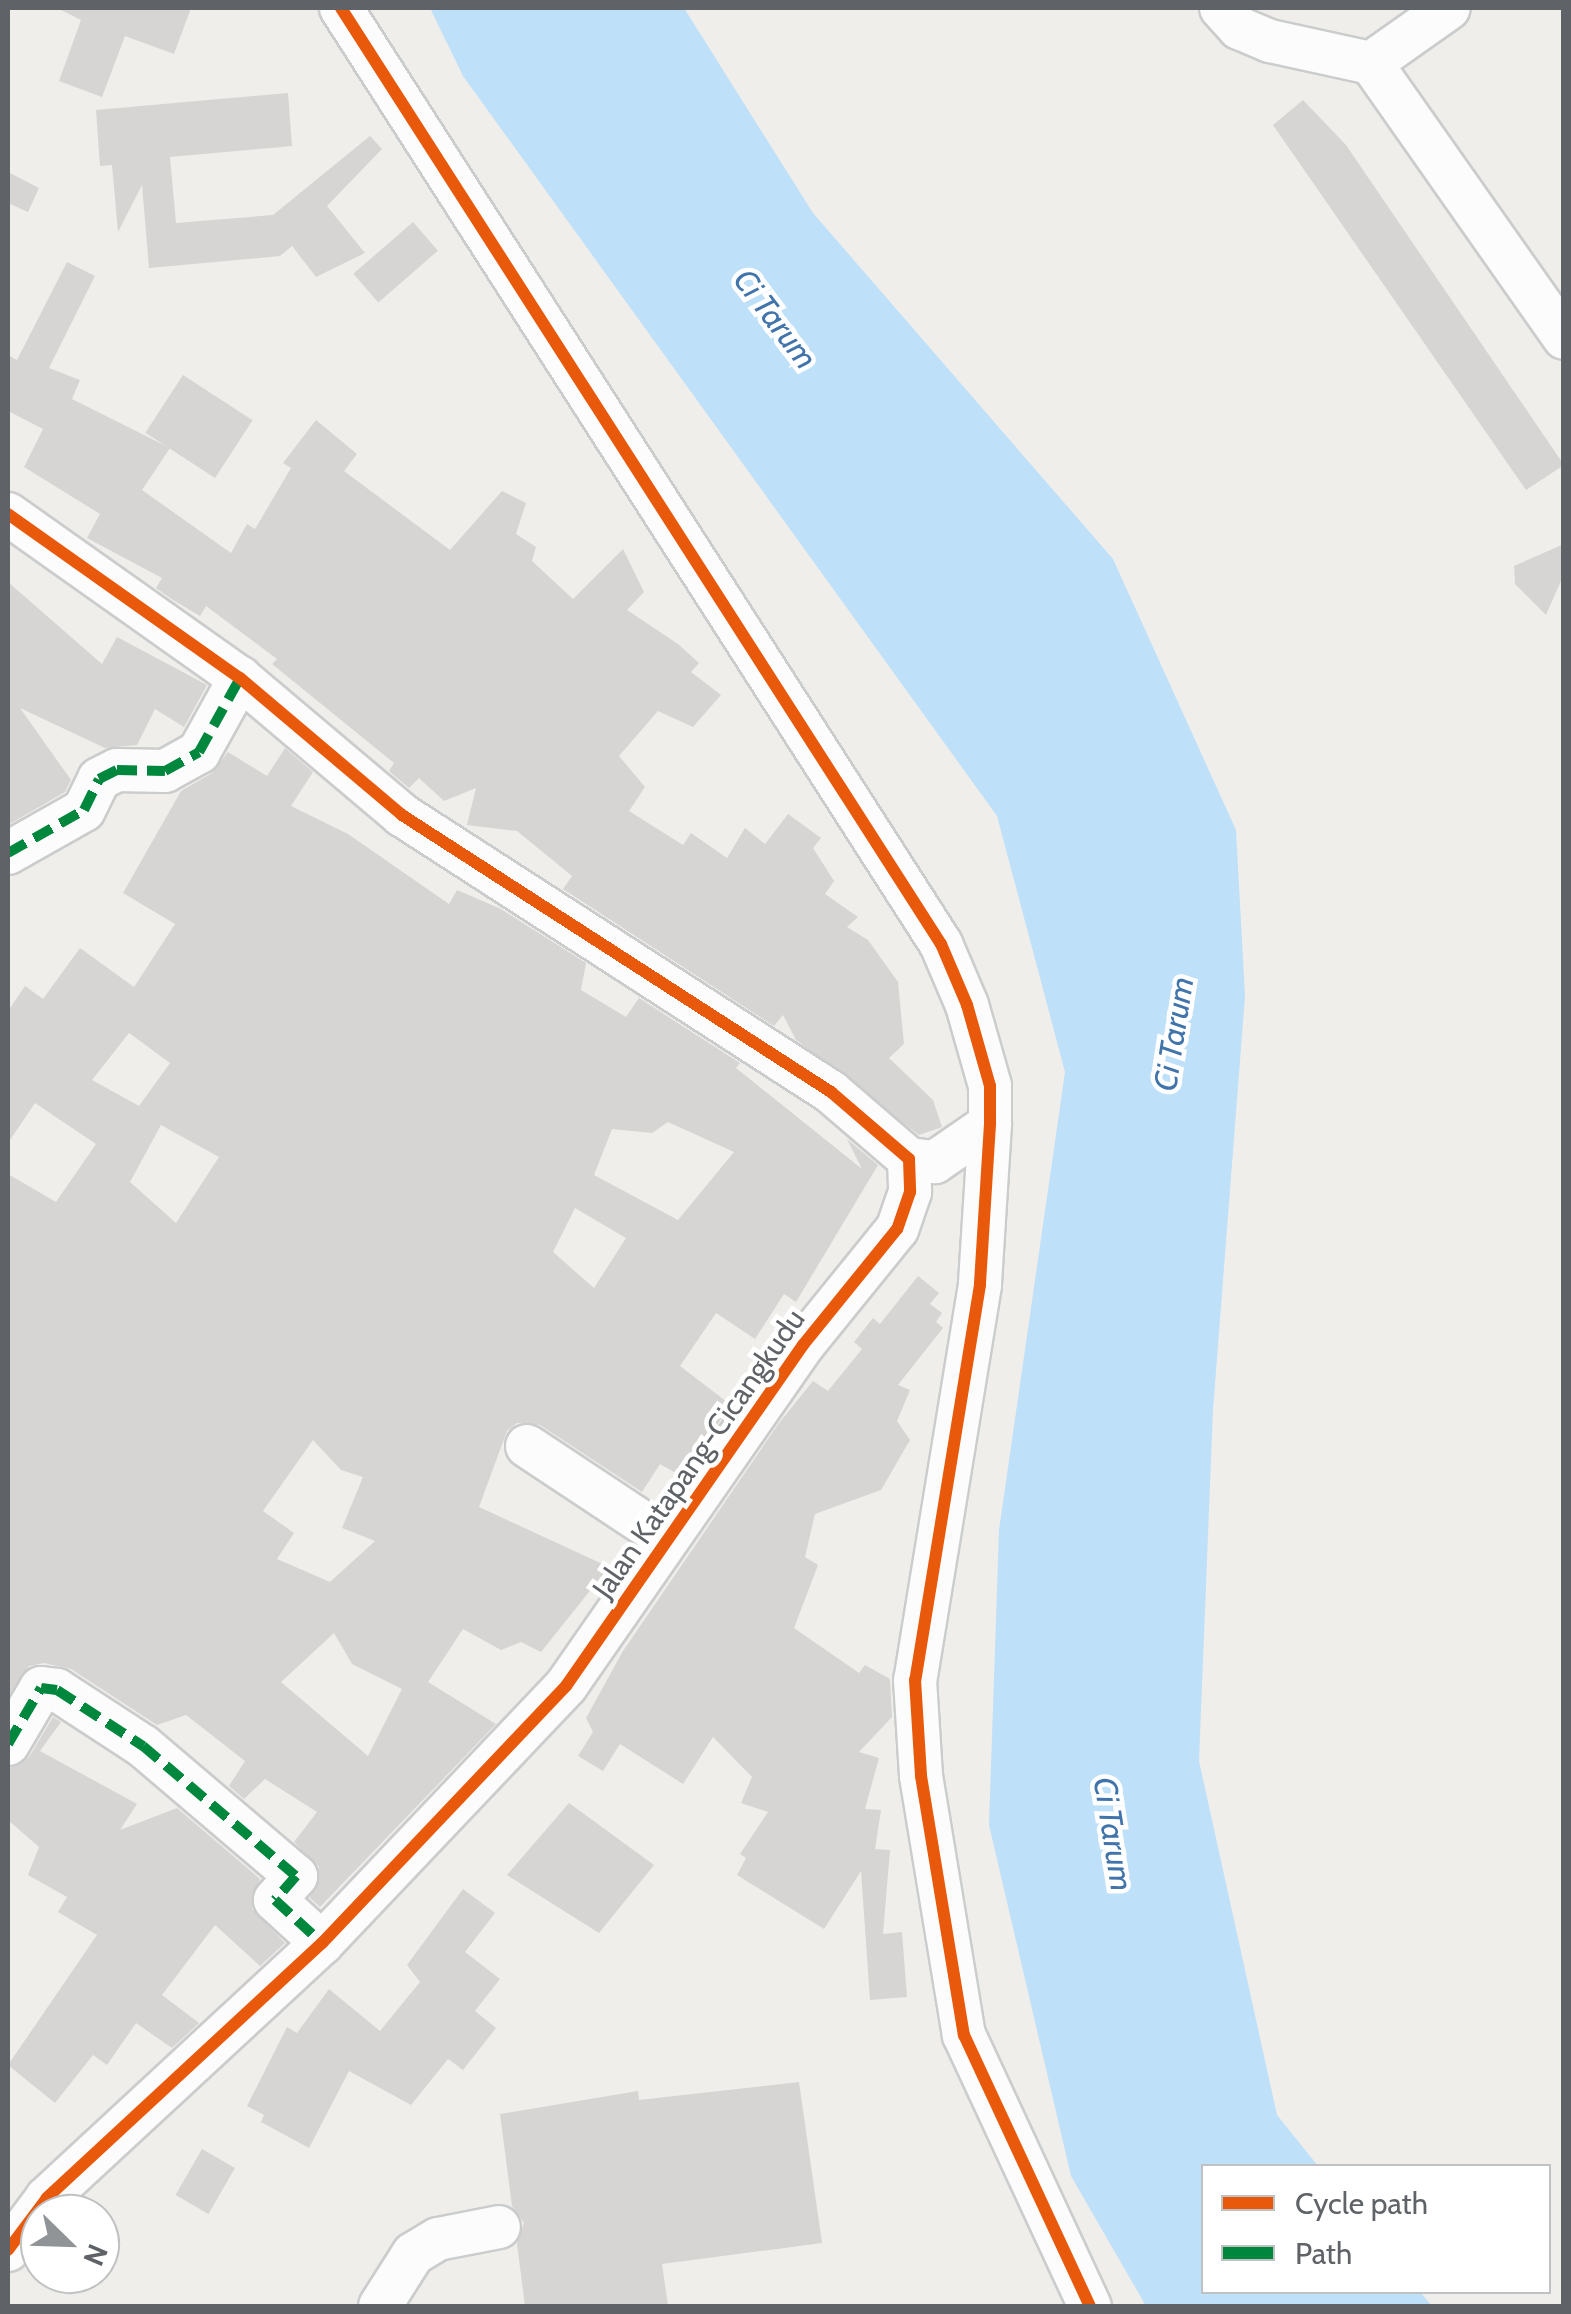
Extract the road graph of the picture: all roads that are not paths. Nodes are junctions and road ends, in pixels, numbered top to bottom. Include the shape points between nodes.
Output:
1 (340, 8) edge
2 (1221, 8) edge
3 (1449, 8) edge
4 (1371, 63) junction
5 (1562, 331) edge
6 (8, 514) edge
7 (240, 678) junction
8 (8, 853) edge
9 (990, 1124) junction
10 (909, 1159) junction
11 (527, 1446) dead end
12 (666, 1538) junction
13 (8, 1744) edge
14 (322, 1943) junction
15 (31, 2194) edge
16 (20, 2209) edge
17 (499, 2228) dead end
18 (8, 2250) edge
19 (380, 2306) edge
20 (1090, 2306) edge

1 - 9 street via 941,944 982,1052
2 - 4 street via 1239,28 1270,41
3 - 4 street
4 - 5 street
6 - 7 street
7 - 8 street via 199,752 164,771 117,770 99,780 84,810
7 - 10 street via 402,815 831,1092
9 - 10 street via 935,1162
9 - 20 street via 980,1285 916,1680 921,1776 964,2036
10 - 12 street, Jalan Katapang-Cicangkudu via 910,1192 897,1229 803,1345
11 - 12 street
12 - 14 street, Jalan Katapang-Cicangkudu via 566,1686
13 - 14 street via 41,1688 56,1690 142,1746 296,1876 275,1900
14 - 15 street, Jalan Katapang-Cicangkudu
16 - 18 street, Jalan Katapang-Cicangkudu
17 - 19 street via 438,2239 413,2254

